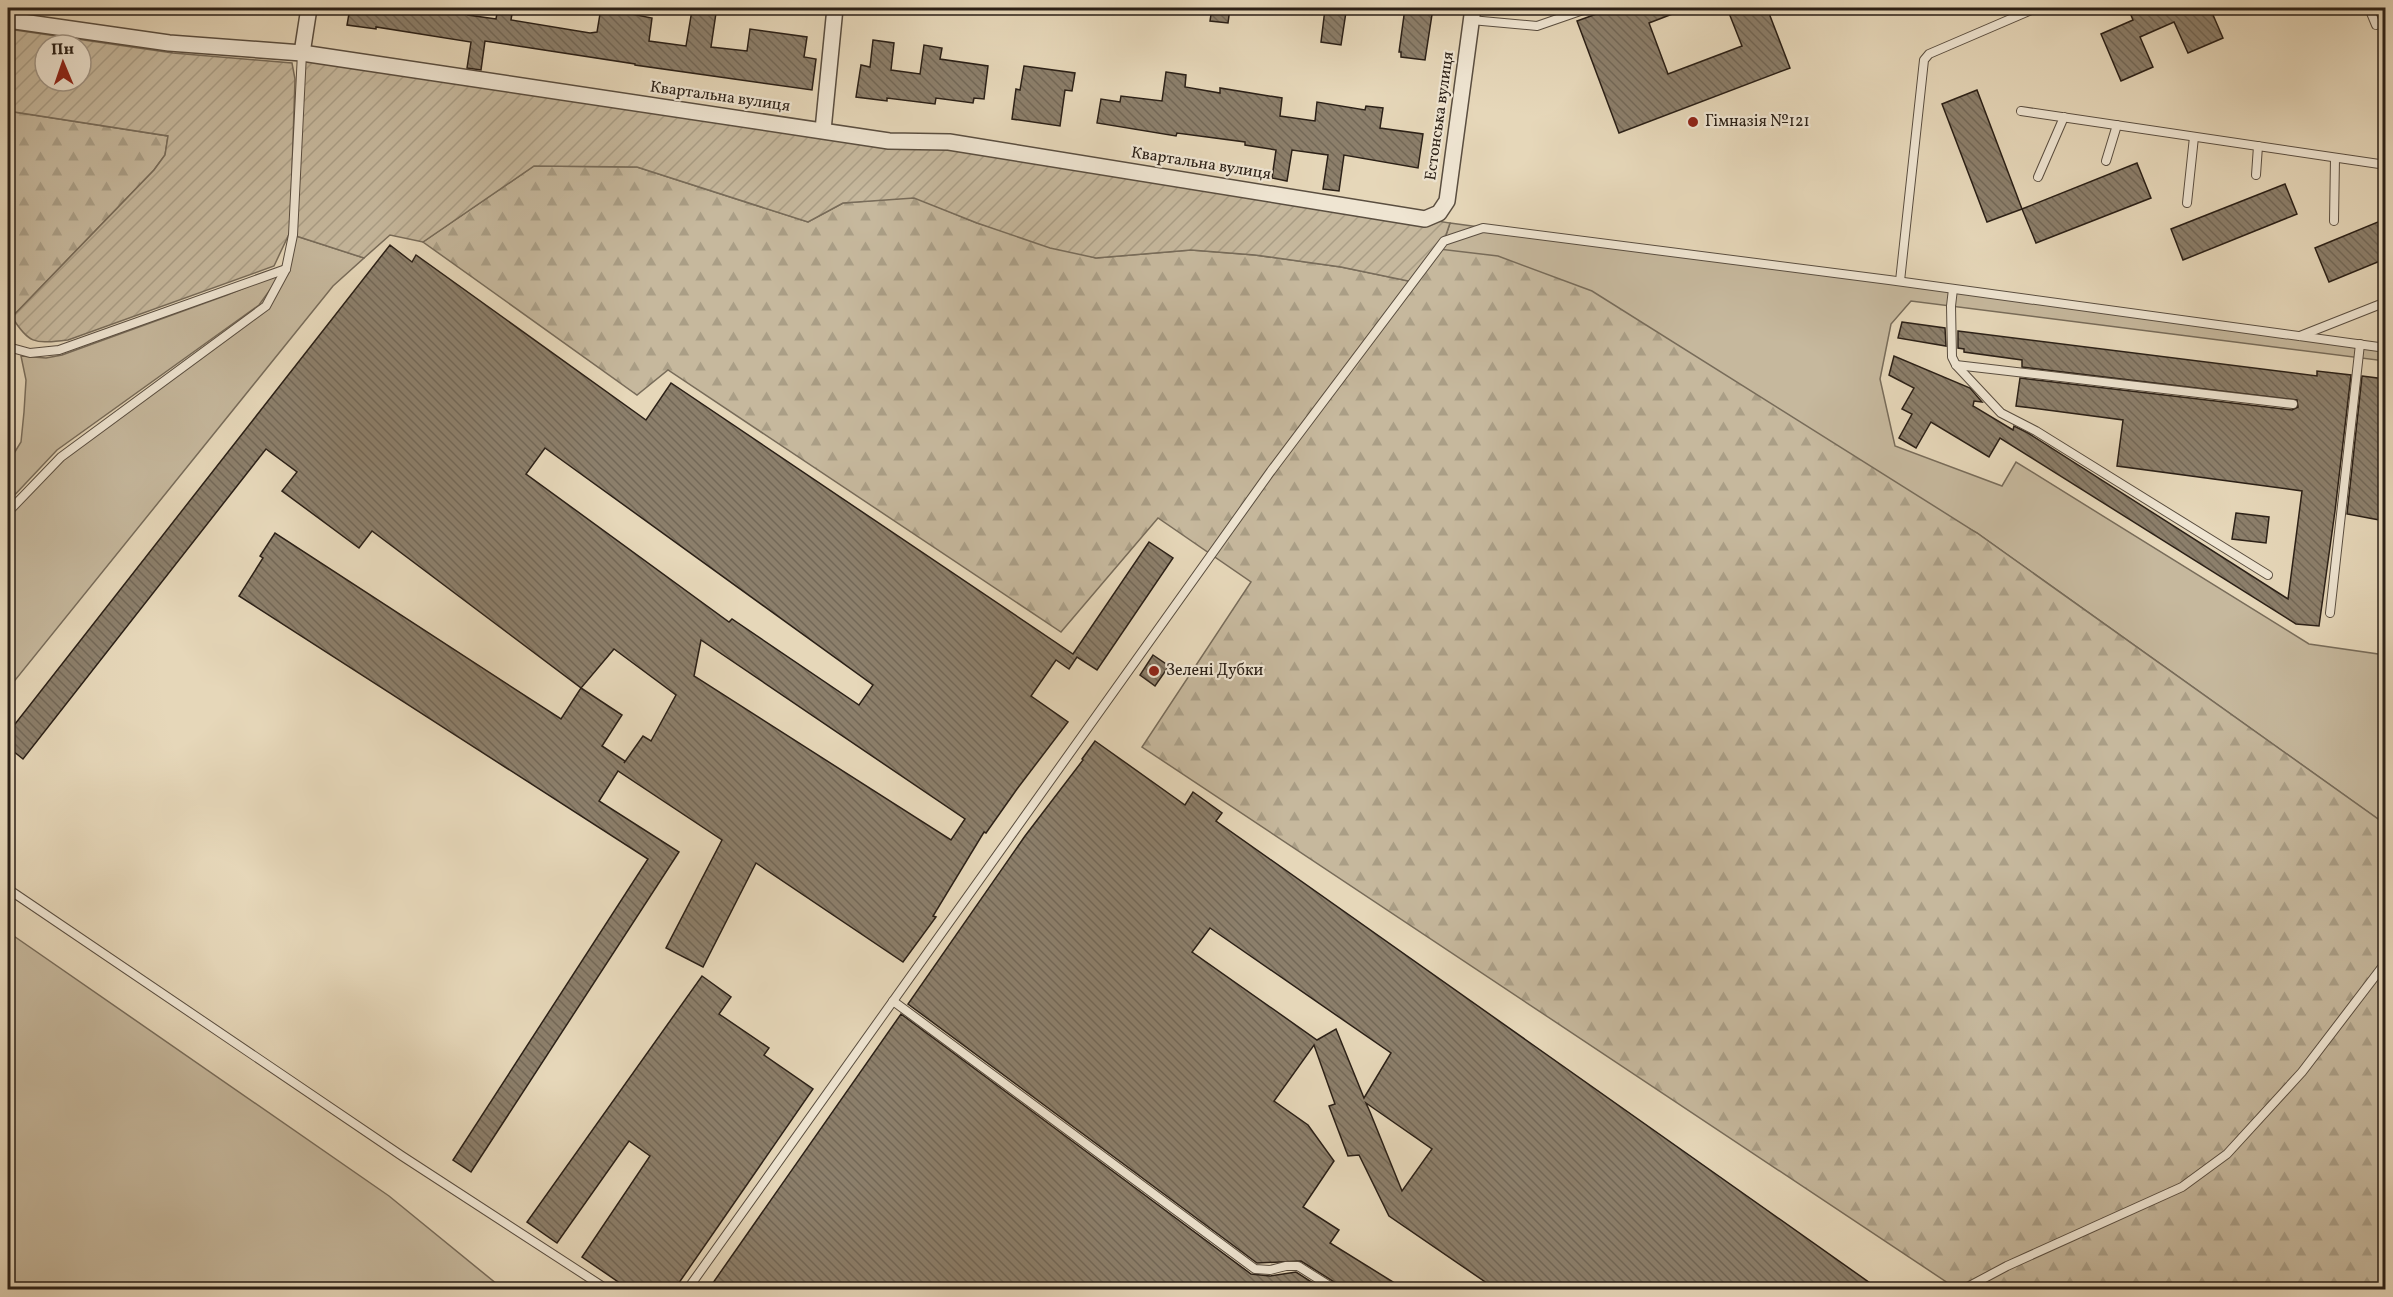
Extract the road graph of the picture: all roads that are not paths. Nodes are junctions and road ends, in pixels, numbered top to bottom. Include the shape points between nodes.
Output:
1 (309, 8) edge
2 (836, 8) edge
3 (1589, 8) edge
4 (2036, 8) edge
5 (2369, 8) edge
6 (1472, 14) edge
7 (8, 20) edge
8 (2376, 25) dead end
9 (302, 53) junction
10 (2021, 111) dead end
11 (2064, 117) junction
12 (2117, 125) junction
13 (823, 130) junction
14 (2194, 137) junction
15 (2258, 146) junction
16 (2335, 158) junction
17 (2106, 161) dead end
18 (2385, 165) edge
19 (2256, 175) dead end
20 (2038, 177) dead end
21 (2187, 203) dead end
22 (1425, 219) joint
23 (2334, 221) dead end
24 (286, 269) junction
25 (1899, 281) junction
26 (1953, 289) junction
27 (2385, 302) edge
28 (2299, 336) junction
29 (2360, 344) junction
30 (8, 347) edge
31 (2385, 348) edge
32 (1956, 365) junction
33 (2292, 404) dead end
34 (8, 512) edge
35 (2268, 575) dead end
36 (2330, 613) dead end
37 (8, 889) edge
38 (2385, 962) edge
39 (892, 1001) junction
40 (608, 1290) edge
41 (687, 1290) edge
42 (1336, 1290) edge
43 (1962, 1290) edge

1 - 9 street
2 - 13 street
3 - 6 lane via 1537,26
4 - 25 lane via 1929,54 1924,60
5 - 8 lane
6 - 22 street, Естонська вулиця via 1447,201 1438,213
7 - 9 street, Квартальна вулиця via 169,43
9 - 13 street, Квартальна вулиця
9 - 24 lane via 293,235
10 - 11 lane
11 - 12 lane
11 - 20 lane
12 - 14 lane
12 - 17 lane
13 - 22 street, Квартальна вулиця via 889,141 949,142
14 - 15 lane
14 - 21 lane
15 - 16 lane
15 - 19 lane
16 - 18 lane
16 - 23 lane
24 - 30 lane via 59,350 30,353
24 - 34 lane via 266,306 61,457
25 - 26 lane
25 - 39 lane via 1483,228 1444,241 1271,471
26 - 28 lane
26 - 32 lane via 1952,357
27 - 28 lane
28 - 29 lane
29 - 31 lane
29 - 36 lane
32 - 33 lane
32 - 35 lane via 2001,413
37 - 40 lane via 402,1156
38 - 43 lane via 2302,1072 2227,1154 2182,1187
39 - 41 lane
39 - 42 lane via 1255,1269 1298,1266

